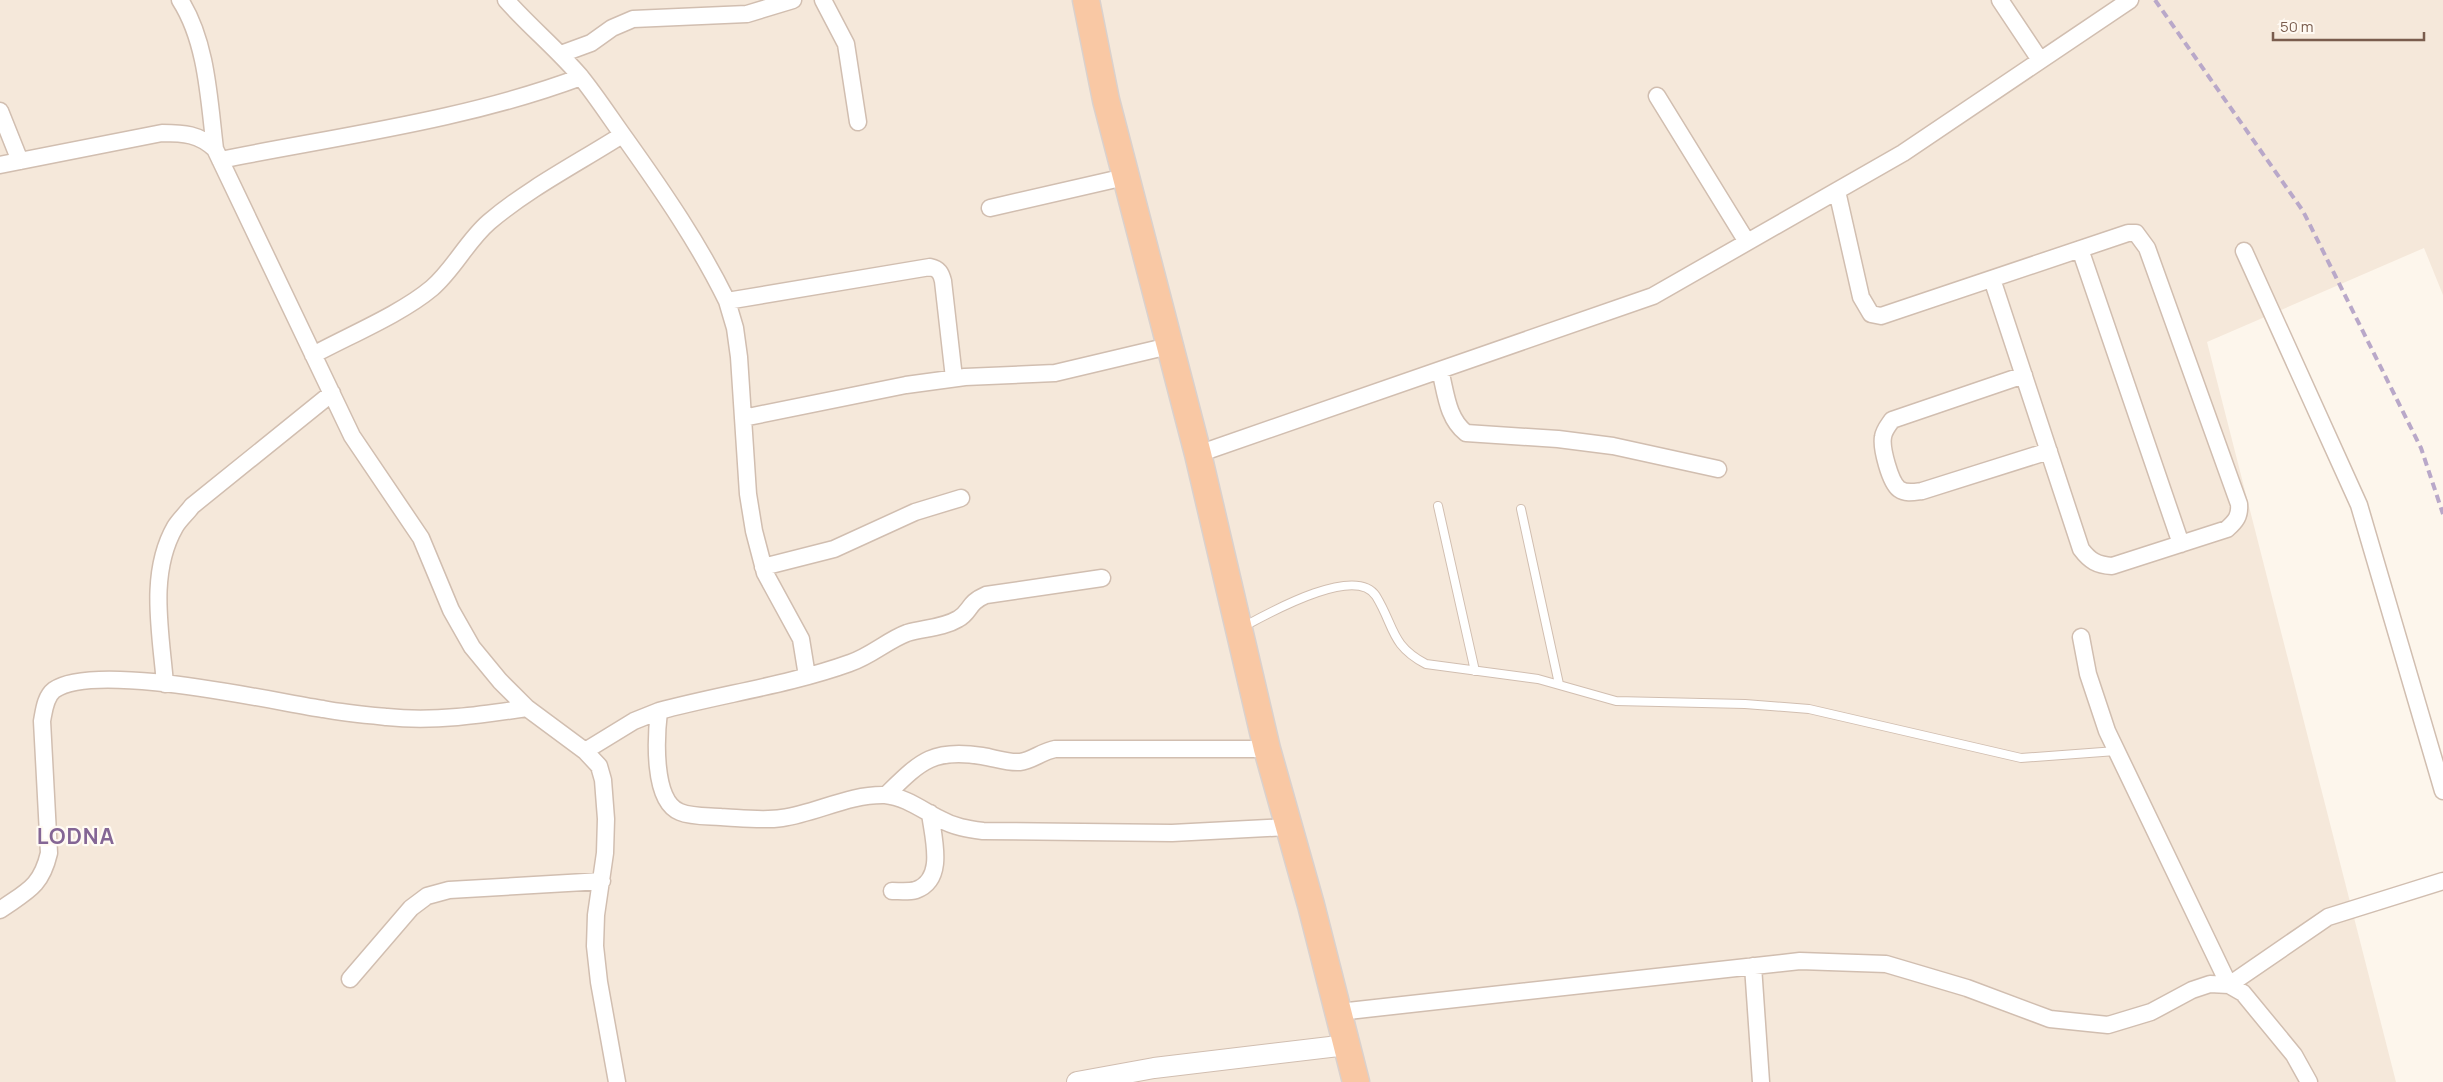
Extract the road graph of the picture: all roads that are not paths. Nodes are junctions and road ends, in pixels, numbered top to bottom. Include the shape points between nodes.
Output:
1 (180, 0) edge
2 (506, 0) edge
3 (793, 0) edge
4 (823, 0) edge
5 (1086, 0) edge
6 (2000, 0) edge
7 (2130, 0) edge
8 (560, 54) junction
9 (2040, 60) junction
10 (581, 77) junction
11 (1657, 96) dead end
12 (0, 111) edge
13 (858, 122) dead end
14 (622, 135) junction
15 (218, 154) junction
16 (20, 161) junction
17 (0, 165) edge
18 (1126, 177) junction
19 (1837, 191) junction
20 (990, 208) dead end
21 (1747, 242) junction
22 (2080, 249) junction
23 (2244, 251) dead end
24 (1992, 279) junction
25 (727, 301) junction
26 (1169, 346) junction
27 (313, 355) junction
28 (1440, 370) junction
29 (2024, 375) junction
30 (954, 378) junction
31 (332, 393) junction
32 (743, 418) junction
33 (2049, 451) junction
34 (1198, 454) junction
35 (1718, 469) dead end
36 (961, 498) dead end
37 (1438, 506) dead end
38 (1521, 509) dead end
39 (2181, 544) junction
40 (763, 567) junction
41 (1102, 578) dead end
42 (1239, 629) junction
43 (2081, 637) dead end
44 (1475, 671) junction
45 (807, 676) junction
46 (165, 684) junction
47 (1560, 684) junction
48 (527, 708) junction
49 (659, 711) junction
50 (1267, 749) junction
51 (585, 751) junction
52 (2116, 751) junction
53 (2443, 792) edge
54 (886, 795) junction
55 (930, 813) junction
56 (1287, 828) junction
57 (2443, 880) edge
58 (602, 881) junction
59 (892, 891) dead end
60 (0, 910) edge
61 (1753, 966) junction
62 (350, 979) dead end
63 (2230, 985) junction
64 (1339, 1012) junction
65 (1347, 1045) junction
66 (617, 1082) edge
67 (1077, 1082) edge
68 (1356, 1082) edge
69 (1761, 1082) edge
70 (2309, 1082) edge

1 - 15 street via 189,14 205,72
2 - 8 street via 530,28
3 - 8 street via 747,14 633,20 612,28 591,43
4 - 13 street via 846,44
5 - 18 highway via 1106,100
6 - 9 street
7 - 9 street
8 - 10 street
9 - 19 street via 1903,154
10 - 14 street
10 - 15 street via 520,97 438,117
11 - 21 street
12 - 16 street
14 - 25 street via 670,201
14 - 27 street via 509,206 488,224 450,271 411,303
15 - 16 street via 204,139 162,133
15 - 27 street
16 - 17 street
18 - 20 street
18 - 26 highway
19 - 21 street
19 - 24 street via 1861,297 1871,314 1881,316
21 - 28 street via 1653,296
22 - 24 street
22 - 39 street
22 - 39 street via 2128,233 2136,233 2142,238 2239,504 2236,521 2227,529
23 - 53 street via 2359,505
24 - 29 street
25 - 30 street via 936,268 943,281
25 - 32 street via 735,328
26 - 30 street via 1055,373
26 - 34 highway
27 - 31 street
28 - 34 street
28 - 35 street via 1452,417 1466,433 1613,446
29 - 33 street
29 - 33 street via 1892,420 1886,428 1883,448 1894,482 1909,493 1922,491
30 - 32 street via 843,396
31 - 46 street via 192,506 175,526 162,557 159,584
31 - 48 street via 352,436 421,538 472,647
32 - 40 street via 748,494
33 - 39 street via 2081,549 2089,560 2098,565 2112,566
34 - 42 highway
36 - 40 street via 915,512 834,549
37 - 44 lane
38 - 47 lane
40 - 45 street via 801,639
41 - 45 street via 986,595 974,600 954,621 906,634 852,662
42 - 44 lane via 1296,599 1339,587 1360,585 1375,595 1398,642 1410,656 1426,664
42 - 50 highway
43 - 52 street via 2088,674
44 - 47 lane
45 - 49 street
46 - 48 street via 389,718 432,718
46 - 60 street via 125,680 71,683 54,691 45,704 42,721 49,853 45,871 36,884
47 - 52 lane via 1597,698 1616,701 1809,709 2021,758
48 - 51 street
49 - 51 street via 634,721
49 - 54 street via 661,789 667,803 680,812 697,816 782,818 861,797
50 - 54 street via 1056,749 1042,751 1023,762 951,752 932,757 915,768
50 - 56 highway
51 - 58 street via 599,766 603,780 606,819
52 - 63 street
54 - 55 street via 903,799
55 - 56 street via 961,828 983,831 1172,834
55 - 59 street via 935,858 931,878 914,891
56 - 64 highway
57 - 63 street via 2328,917
58 - 62 street via 449,890 427,896 411,908
58 - 66 street via 595,946
61 - 63 street via 1800,961 1886,964 1967,988 2050,1019 2108,1025 2152,1012 2210,984
61 - 64 street
61 - 69 street
63 - 70 street via 2243,993 2277,1034
64 - 65 highway
65 - 67 street via 1154,1068
65 - 68 highway

